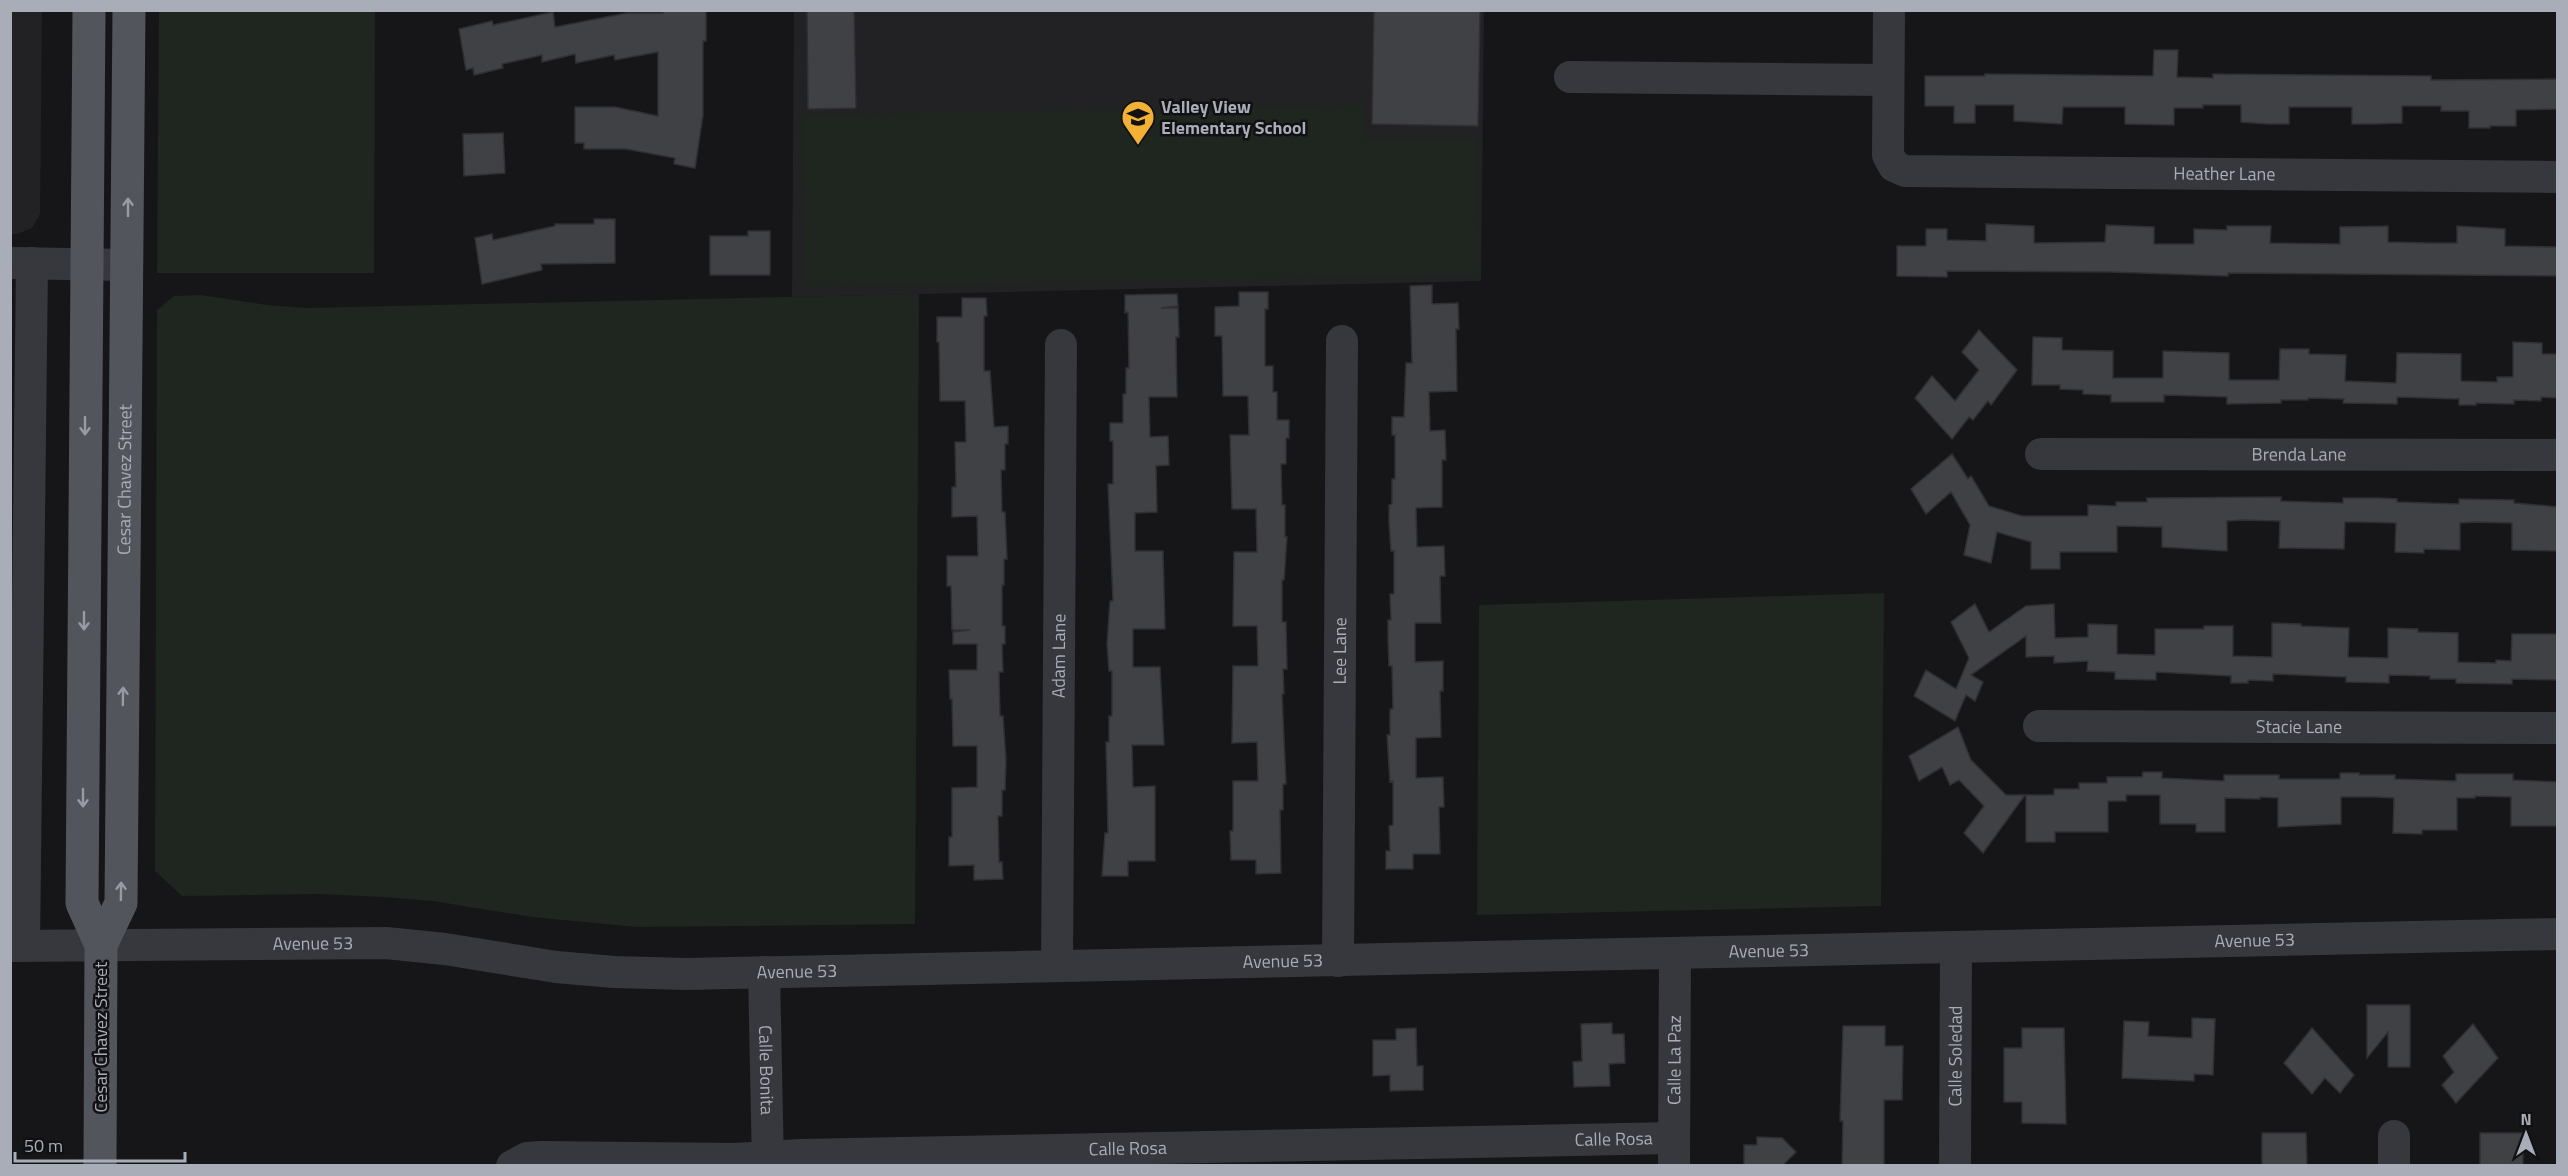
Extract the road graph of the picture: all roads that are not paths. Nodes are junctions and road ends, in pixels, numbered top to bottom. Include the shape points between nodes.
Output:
1 (89, 10) edge
2 (129, 10) edge
3 (1889, 10) edge
4 (1570, 77) dead end
5 (88, 80) junction
6 (1888, 80) junction
7 (2558, 177) edge
8 (21, 263) edge
9 (87, 263) junction
10 (128, 265) junction
11 (1342, 341) dead end
12 (1061, 345) dead end
13 (125, 449) junction
14 (2041, 454) dead end
15 (2558, 455) edge
16 (2039, 726) dead end
17 (2558, 728) edge
18 (2558, 934) edge
19 (101, 945) junction
20 (17, 946) edge
21 (1956, 948) junction
22 (1675, 954) junction
23 (1338, 961) junction
24 (1057, 966) junction
25 (764, 972) junction
26 (1674, 1152) edge
27 (1362, 1155) edge
28 (1065, 1158) edge
29 (768, 1161) edge
30 (100, 1166) edge
31 (512, 1166) edge
32 (1955, 1166) edge

1 - 5 main road, Cesar Chavez Street
10 -> 2 main road, Cesar Chavez Street
3 - 6 street
4 - 6 street via 1717,90
5 - 9 main road, Cesar Chavez Street
5 - 10 main road via 106,119 106,231 113,251
6 - 7 street, Heather Lane via 1888,155 1894,166 1905,171
8 - 9 street
8 - 20 street
9 - 10 street
9 - 13 main road via 101,277 107,294 106,399
9 -> 19 main road, Cesar Chavez Street via 82,903
10 - 13 main road, Cesar Chavez Street
11 - 23 street, Lee Lane
12 - 24 street, Adam Lane
19 -> 13 main road, Cesar Chavez Street via 121,903
14 - 15 street, Brenda Lane
16 - 17 street, Stacie Lane
18 - 21 street, Avenue 53
19 - 20 street, Avenue 53
19 - 25 street, Avenue 53 via 386,943 614,972
19 - 30 main road, Cesar Chavez Street
21 - 22 street, Avenue 53
21 - 32 street, Calle Soledad
22 - 23 street, Avenue 53
22 - 26 street, Calle La Paz
23 - 24 street, Avenue 53
24 - 25 street, Avenue 53
25 - 29 street, Calle Bonita
26 - 27 street, Calle Rosa
27 - 28 street, Calle Rosa
28 - 29 street, Calle Rosa
29 - 31 street, Calle Rosa via 541,1157 527,1158

